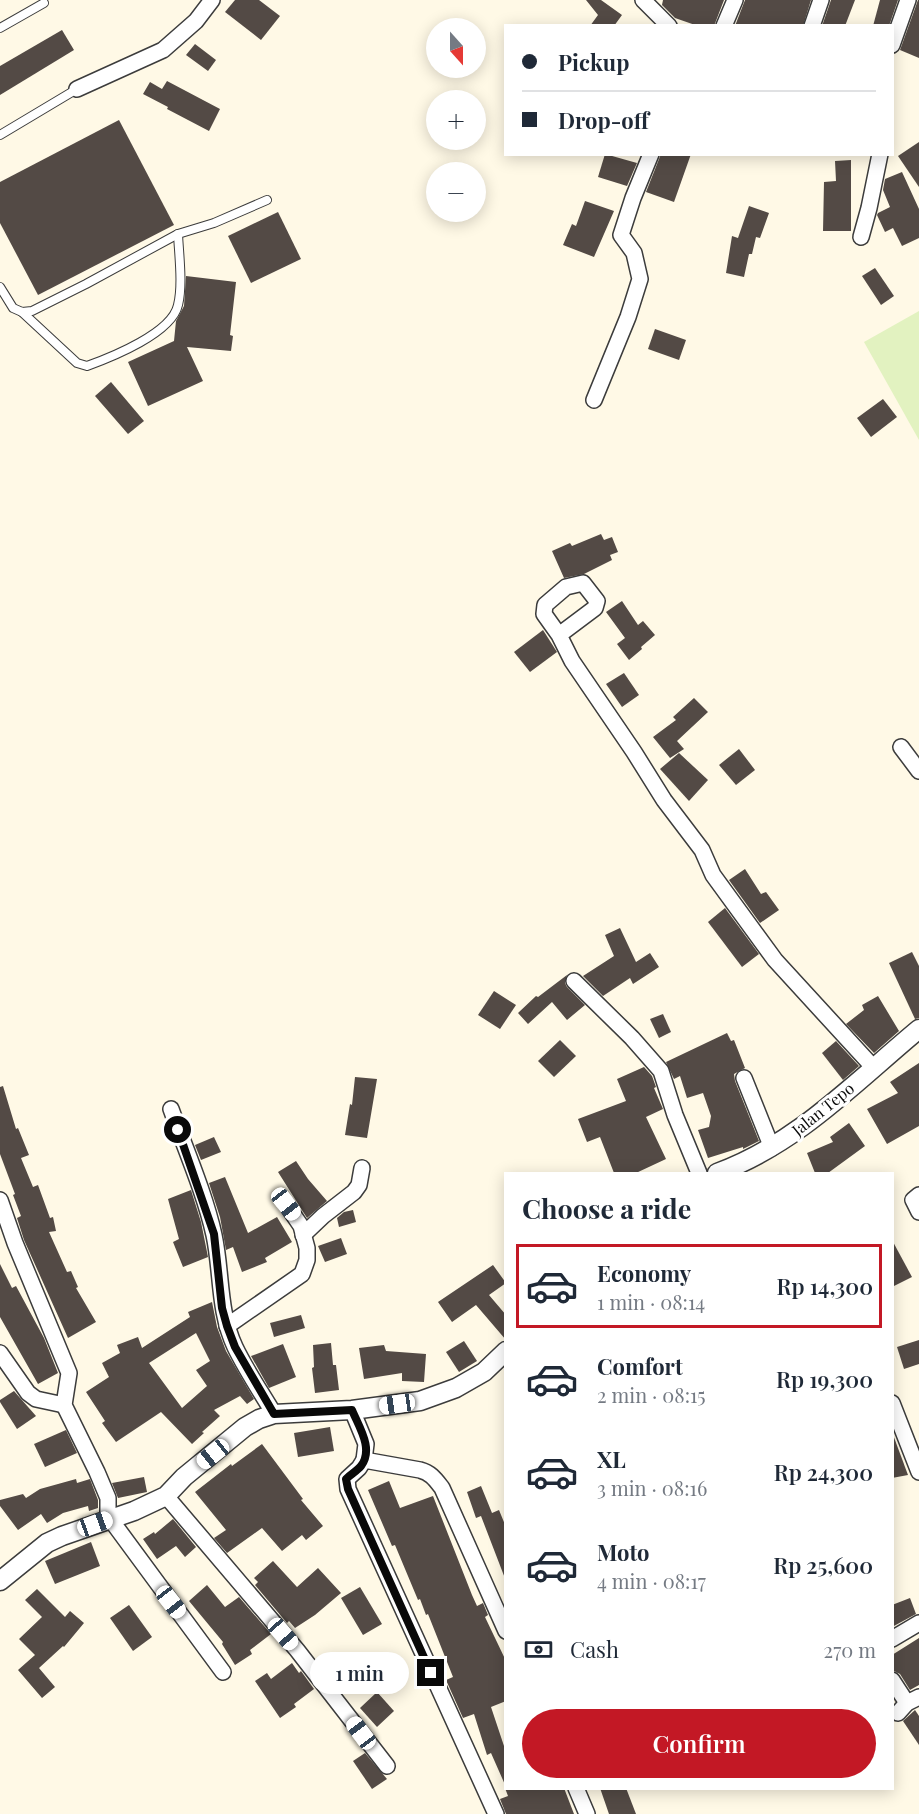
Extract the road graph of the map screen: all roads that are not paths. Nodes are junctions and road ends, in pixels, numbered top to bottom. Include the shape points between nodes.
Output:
1 (212, 0) edge
2 (643, 0) edge
3 (735, 0) edge
4 (821, 0) edge
5 (908, 0) edge
6 (44, 3) dead end
7 (667, 24) edge
8 (725, 24) edge
9 (813, 24) edge
10 (0, 28) edge
11 (894, 39) edge
12 (77, 88) joint
13 (0, 135) edge
14 (650, 156) edge
15 (880, 156) edge
16 (267, 200) dead end
17 (178, 234) junction
18 (861, 237) dead end
19 (0, 287) edge
20 (22, 312) junction
21 (594, 400) dead end
22 (559, 635) dead end
23 (901, 747) dead end
24 (919, 771) edge
25 (574, 981) dead end
26 (919, 1029) edge
27 (873, 1067) junction
28 (744, 1078) dead end
29 (171, 1109) dead end
30 (772, 1148) junction
31 (362, 1168) dead end
32 (741, 1169) edge
33 (699, 1172) edge
34 (723, 1172) edge
35 (919, 1195) edge
36 (0, 1200) edge
37 (286, 1204) dead end
38 (919, 1212) edge
39 (303, 1235) junction
40 (227, 1326) junction
41 (0, 1353) edge
42 (504, 1353) edge
43 (64, 1405) junction
44 (894, 1408) edge
45 (352, 1410) junction
46 (274, 1414) junction
47 (364, 1460) junction
48 (919, 1472) edge
49 (165, 1496) junction
50 (109, 1520) junction
51 (0, 1581) edge
52 (919, 1623) edge
53 (504, 1627) edge
54 (894, 1638) edge
55 (223, 1672) dead end
56 (894, 1683) edge
57 (908, 1704) edge
58 (387, 1766) dead end
59 (577, 1790) edge
60 (496, 1814) edge
61 (587, 1814) edge

1 - 12 street via 196,21 163,51
2 - 7 street
3 - 8 street
4 - 9 street
5 - 11 street
6 - 10 lane
12 - 13 lane
14 - 21 street via 621,235 634,254 640,279
15 - 18 street
16 - 17 lane
17 - 20 lane via 45,305
17 - 20 lane via 178,305 174,316 149,337 87,366 77,363
19 - 20 lane via 13,308
22 - 27 street via 664,800 702,850 713,875 775,960
23 - 24 street
25 - 33 street via 661,1071
26 - 27 street, Jalan Tepo
27 - 30 street, Jalan Tepo via 817,1118
28 - 30 street
29 - 40 street via 214,1234
30 - 32 street, Jalan Tepo
31 - 39 street via 354,1192
32 - 34 street, Jalan Tepo
35 - 38 street via 913,1200
36 - 43 street via 69,1373
37 - 39 street
39 - 40 street via 307,1260 302,1274
40 - 46 street
41 - 43 street via 36,1400
42 - 45 street via 484,1372 456,1388 420,1401
43 - 50 street via 108,1498
44 - 48 street
45 - 46 street
45 - 47 street via 366,1444
46 - 49 street via 245,1427
47 - 53 street via 428,1472 435,1479
47 - 60 street via 346,1479 348,1489
49 - 50 street
49 - 58 street via 297,1650
50 - 51 street via 47,1543
50 - 55 street
52 - 54 street
56 - 57 street
59 - 61 street

